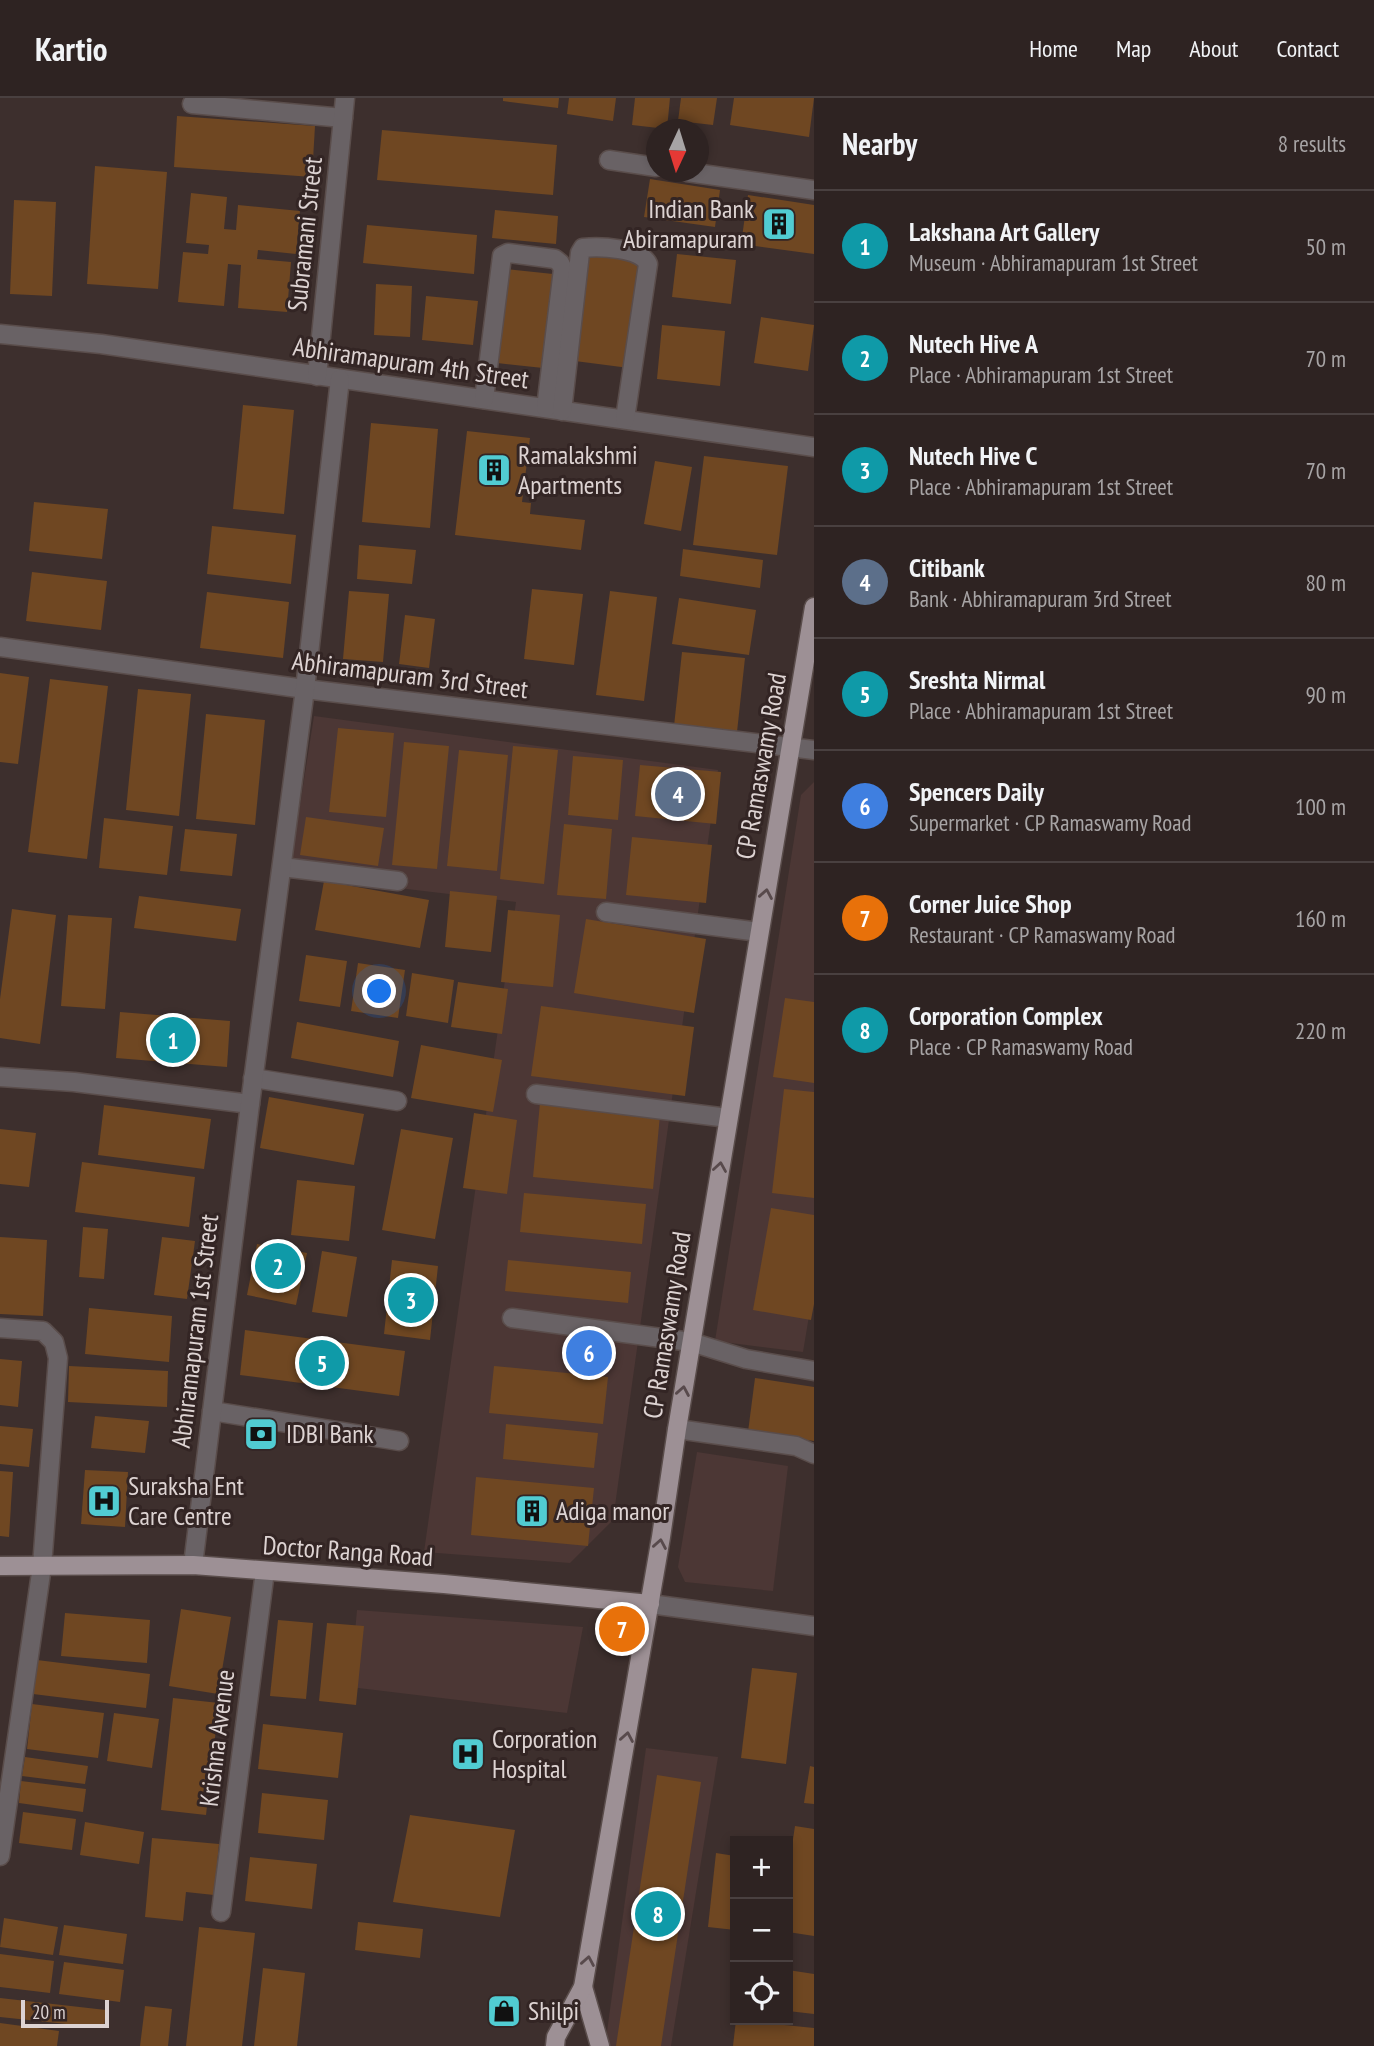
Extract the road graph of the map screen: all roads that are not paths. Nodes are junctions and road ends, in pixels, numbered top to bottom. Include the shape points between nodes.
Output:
1 (345, 98) edge
2 (192, 104) dead end
3 (343, 118) junction
4 (609, 160) dead end
5 (646, 166) edge
6 (709, 175) edge
7 (814, 190) edge
8 (0, 334) edge
9 (317, 376) junction
10 (340, 379) junction
11 (484, 399) junction
12 (554, 409) junction
13 (625, 419) junction
14 (814, 447) edge
15 (814, 607) edge
16 (0, 647) edge
17 (306, 689) junction
18 (790, 746) junction
19 (814, 750) edge
20 (282, 867) junction
21 (398, 881) dead end
22 (606, 912) dead end
23 (759, 932) junction
24 (0, 1077) edge
25 (253, 1078) junction
26 (536, 1094) dead end
27 (397, 1101) dead end
28 (250, 1104) junction
29 (728, 1118) junction
30 (512, 1318) dead end
31 (0, 1328) edge
32 (691, 1342) junction
33 (814, 1371) edge
34 (212, 1411) junction
35 (677, 1429) junction
36 (399, 1441) dead end
37 (814, 1454) edge
38 (193, 1565) junction
39 (0, 1566) edge
40 (42, 1566) junction
41 (265, 1571) junction
42 (650, 1604) junction
43 (814, 1626) edge
44 (0, 1856) edge
45 (221, 1912) dead end
46 (583, 1987) junction
47 (555, 2046) edge
48 (600, 2046) edge

1 - 3 street, Subramani Street
2 - 3 street
3 - 9 street, Subramani Street
4 - 5 street
6 - 7 street
8 - 9 street, Abhiramapuram 4th Street
9 - 10 street, Abhiramapuram 4th Street
10 - 11 street, Abhiramapuram 4th Street
10 - 17 street, Abhiramapuram 1st Street
11 - 12 street, Abhiramapuram 4th Street
11 - 12 street via 501,260 508,253 523,254 555,259 563,269
12 - 13 street, Abhiramapuram 4th Street
12 - 13 street via 580,253 583,248 638,253 648,264
13 - 14 street, Abhiramapuram 4th Street
15 - 18 main road, CP Ramaswamy Road
16 - 17 street, Abhiramapuram 3rd Street
17 - 18 street, Abhiramapuram 3rd Street
17 - 20 street, Abhiramapuram 1st Street
18 - 19 street, Abhiramapuram 3rd Street
23 -> 18 main road, CP Ramaswamy Road
20 - 21 street
20 - 25 street, Abhiramapuram 1st Street
22 - 23 street
23 - 29 main road, CP Ramaswamy Road
24 - 28 street
25 - 27 street
25 - 28 street, Abhiramapuram 1st Street
26 - 29 street
28 - 34 street, Abhiramapuram 1st Street
32 -> 29 main road, CP Ramaswamy Road
30 - 32 street
31 - 40 street via 43,1331 54,1342 58,1358
32 - 33 street via 746,1359
35 -> 32 main road, CP Ramaswamy Road
34 - 36 street
34 - 38 street, Abhiramapuram 1st Street
35 - 37 street via 796,1446
42 -> 35 main road, CP Ramaswamy Road
38 - 40 main road, Doctor Ranga Road
38 - 41 main road, Doctor Ranga Road
39 - 40 main road, Doctor Ranga Road
40 - 44 street
41 - 42 main road, Doctor Ranga Road
41 - 45 street, Krishna Avenue
42 - 43 street
46 -> 42 main road, CP Ramaswamy Road
46 - 47 main road, CP Ramaswamy Road
46 - 48 main road

